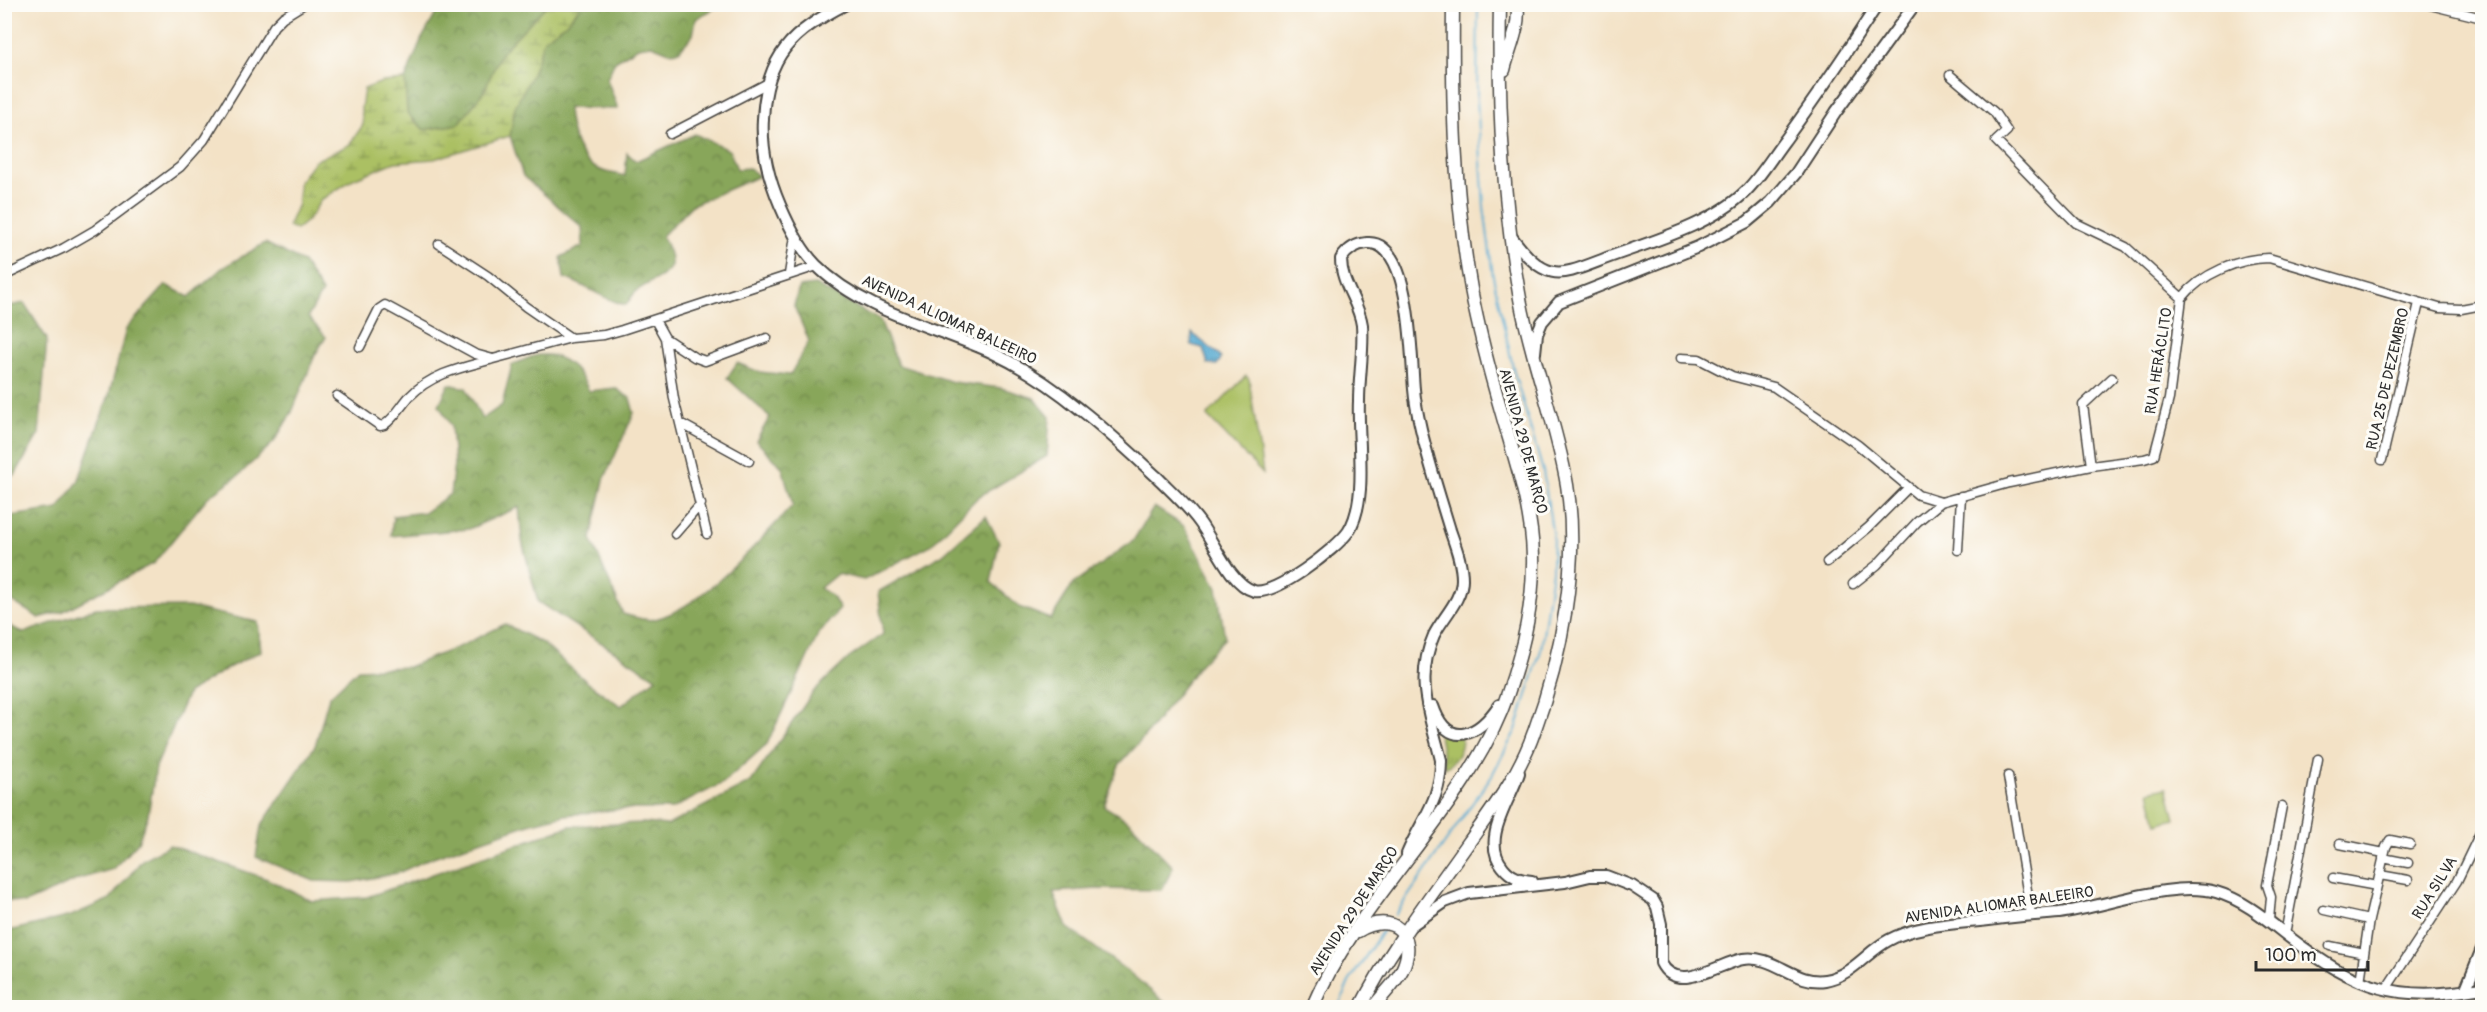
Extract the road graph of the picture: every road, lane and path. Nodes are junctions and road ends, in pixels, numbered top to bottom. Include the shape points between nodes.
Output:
1 (304, 4) edge
2 (846, 4) edge
3 (1500, 4) edge
4 (1517, 4) edge
5 (1878, 4) edge
6 (1915, 4) edge
7 (2426, 4) edge
8 (1453, 5) edge
9 (2444, 7) edge
10 (2482, 18) edge
11 (1950, 75) dead end
12 (768, 84) junction
13 (1500, 86) junction
14 (670, 134) dead end
15 (795, 236) junction
16 (1510, 236) junction
17 (439, 244) dead end
18 (817, 266) junction
19 (789, 274) junction
20 (4, 276) edge
21 (2182, 298) junction
22 (2420, 303) junction
23 (2482, 304) edge
24 (655, 320) junction
25 (571, 338) junction
26 (665, 338) junction
27 (767, 338) dead end
28 (360, 347) dead end
29 (1681, 358) dead end
30 (493, 359) junction
31 (1534, 360) junction
32 (2112, 378) dead end
33 (337, 396) dead end
34 (680, 423) junction
35 (2382, 460) dead end
36 (749, 461) dead end
37 (2091, 466) junction
38 (1908, 488) junction
39 (1961, 496) junction
40 (1941, 502) junction
41 (701, 504) junction
42 (675, 534) dead end
43 (708, 534) dead end
44 (1958, 550) dead end
45 (1827, 562) dead end
46 (1853, 584) dead end
47 (1427, 655) junction
48 (1508, 693) junction
49 (1526, 752) junction
50 (2318, 759) dead end
51 (2007, 776) dead end
52 (2282, 806) dead end
53 (2482, 829) edge
54 (2340, 844) dead end
55 (2410, 844) dead end
56 (2384, 855) junction
57 (1404, 862) junction
58 (2408, 863) dead end
59 (2380, 874) junction
60 (1580, 877) junction
61 (2333, 878) dead end
62 (2408, 880) dead end
63 (2377, 886) junction
64 (2324, 910) dead end
65 (2031, 914) junction
66 (2269, 920) junction
67 (2369, 920) junction
68 (1408, 930) junction
69 (1354, 933) junction
70 (2285, 934) junction
71 (2330, 946) dead end
72 (2482, 949) edge
73 (2364, 953) junction
74 (2360, 982) junction
75 (2482, 988) edge
76 (2386, 989) junction
77 (2465, 991) junction
78 (1312, 1008) edge
79 (1360, 1008) edge
80 (1373, 1008) edge

1 - 20 street via 274,26 204,140 180,166 95,230
2 - 12 main road, AVENIDA ALIOMAR BALEEIRO via 793,38 776,62
3 - 13 main road, AVENIDA 29 DE MARÇO
4 - 13 main road via 1516,26
5 - 16 main road via 1813,102 1746,192 1710,217 1571,271 1550,273 1531,261
6 - 31 main road via 1796,173 1771,202 1747,222 1698,248 1559,302 1540,326
7 - 9 street
8 - 48 main road, AVENIDA 29 DE MARÇO via 1455,146 1464,248 1478,324 1519,472 1532,539 1533,577 1528,613
9 - 10 street
11 - 21 street via 2001,121 2007,131 1996,141 2076,223 2117,240
12 - 14 street
12 - 15 main road, AVENIDA ALIOMAR BALEEIRO via 764,154 773,187
13 - 16 main road, AVENIDA 29 DE MARÇO
15 - 18 main road, AVENIDA ALIOMAR BALEEIRO
15 - 19 street
16 - 31 main road, AVENIDA 29 DE MARÇO
17 - 25 street
18 - 19 street
18 - 47 main road, AVENIDA ALIOMAR BALEEIRO via 874,304 991,352 1058,392 1111,435 1191,511 1243,585 1255,592 1266,592 1287,582 1335,545 1354,521 1359,498 1362,322 1344,280 1341,259 1361,244 1381,246 1393,258 1401,280 1420,427 1461,568 1457,597
19 - 24 street
21 - 22 street, RUA HERÁCLITO via 2189,289 2221,270 2269,258
21 - 37 street, RUA HERÁCLITO via 2171,389 2157,452 2150,458
22 - 23 street, RUA HERÁCLITO via 2451,310
22 - 35 street, RUA 25 DE DEZEMBRO
24 - 25 street via 604,335
24 - 26 street
25 - 30 street
26 - 27 street via 705,361
26 - 34 street
28 - 30 street via 379,309 385,305 475,354
29 - 38 street via 1699,358 1732,376 1774,387 1858,445
30 - 33 street via 428,381 384,426
31 - 49 main road, AVENIDA 29 DE MARÇO via 1563,464 1571,541 1559,640
32 - 37 street via 2084,405
34 - 36 street
34 - 41 street
37 - 39 street, RUA HERÁCLITO
38 - 40 street via 1926,499
38 - 45 street
39 - 40 street, RUA HERÁCLITO
39 - 44 street
40 - 46 street
41 - 42 street
41 - 43 street
47 - 48 main road, AVENIDA ALIOMAR BALEEIRO via 1432,702 1447,729 1456,733 1476,730 1491,718
47 - 57 main road, AVENIDA ALIOMAR BALEEIRO via 1423,685 1441,760 1440,780 1435,800
48 - 57 main road, AVENIDA 29 DE MARÇO via 1477,760
49 - 60 main road, AVENIDA ALIOMAR BALEEIRO via 1498,827 1496,857 1507,872 1520,879
49 - 68 main road, AVENIDA 29 DE MARÇO via 1499,800
50 - 70 street
51 - 65 street
52 - 66 street via 2267,885 2271,897
53 - 76 street, RUA SILVA via 2457,880
54 - 56 street
55 - 56 street via 2390,840
56 - 58 street
56 - 59 street
57 - 69 main road, AVENIDA 29 DE MARÇO
59 - 62 street
59 - 63 street
60 - 65 main road, AVENIDA ALIOMAR BALEEIRO via 1606,876 1653,900 1660,915 1661,963 1670,974 1685,978 1734,961 1756,958 1804,978 1824,980 1848,972 1887,940 1900,935
60 - 68 main road, AVENIDA ALIOMAR BALEEIRO via 1469,893 1445,902
61 - 63 street
63 - 67 street
64 - 67 street
65 - 66 main road, AVENIDA ALIOMAR BALEEIRO via 2058,913 2188,889 2231,897
66 - 70 main road, AVENIDA ALIOMAR BALEEIRO
67 - 73 street
68 - 69 main road via 1382,921
68 - 79 main road, AVENIDA 29 DE MARÇO
68 - 80 main road via 1401,972
69 - 78 main road, AVENIDA 29 DE MARÇO
70 - 74 main road, AVENIDA ALIOMAR BALEEIRO
71 - 73 street
72 - 77 main road
73 - 74 street
74 - 76 main road, AVENIDA ALIOMAR BALEEIRO
75 - 77 main road, AVENIDA ALIOMAR BALEEIRO
76 - 77 main road, AVENIDA ALIOMAR BALEEIRO via 2417,994

